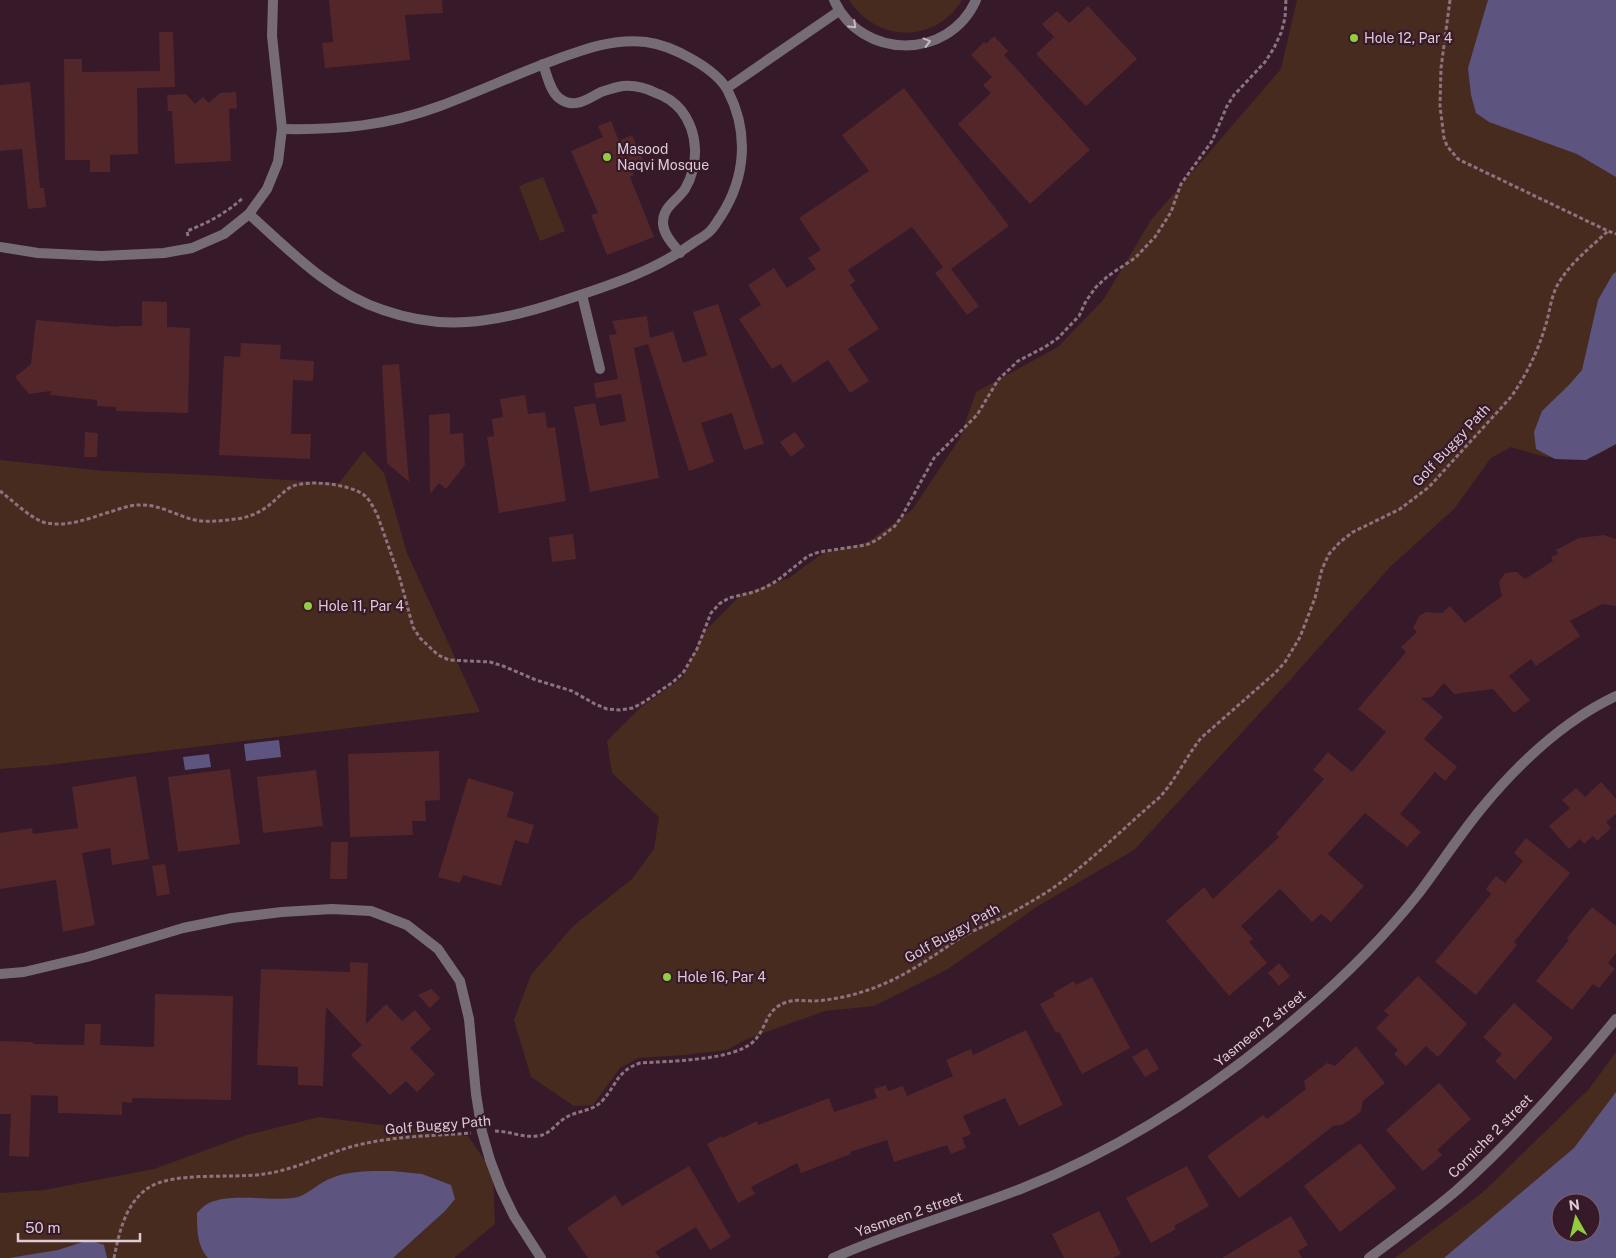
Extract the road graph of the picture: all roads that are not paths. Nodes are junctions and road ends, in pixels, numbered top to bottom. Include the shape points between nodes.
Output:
1 (272, 0) edge
2 (834, 0) edge
3 (976, 0) edge
4 (839, 11) junction
5 (543, 64) junction
6 (727, 88) junction
7 (282, 129) junction
8 (248, 214) junction
9 (0, 247) edge
10 (680, 253) junction
11 (582, 295) junction
12 (600, 370) dead end
13 (1616, 696) edge
14 (0, 974) edge
15 (1616, 1019) edge
16 (541, 1258) edge
17 (833, 1258) edge
18 (1369, 1258) edge

1 - 7 street via 272,36
2 - 4 street
4 -> 3 street via 856,30 879,42 905,46 930,42 954,30
4 - 6 street
5 - 6 street via 616,42 647,42 677,51 698,62
5 - 7 street via 401,119 330,129
5 - 10 street via 553,90 565,102 584,102 623,86 644,88 664,96 680,110 692,128 696,149 693,171 684,190 664,213 663,223 669,240
6 - 10 street via 741,124 742,162 732,199 711,230
7 - 8 street via 278,162 267,189
8 - 9 street via 224,234 192,248 164,254 101,256
8 - 11 street via 342,292 381,310 423,320 467,322 510,316
10 - 11 street via 640,273
11 - 12 street
13 - 17 street, Yasmeen 2 street via 1558,732 1517,769 1480,810 1418,894 1382,935 1305,1012 1220,1079 1128,1138 1077,1164 1007,1194
14 - 16 street via 24,972 87,957 183,928 232,918 332,909 370,911 407,925 438,949 460,981 469,1018 482,1132 490,1160 514,1216
15 - 18 street, Corniche 2 street via 1500,1148 1456,1190

